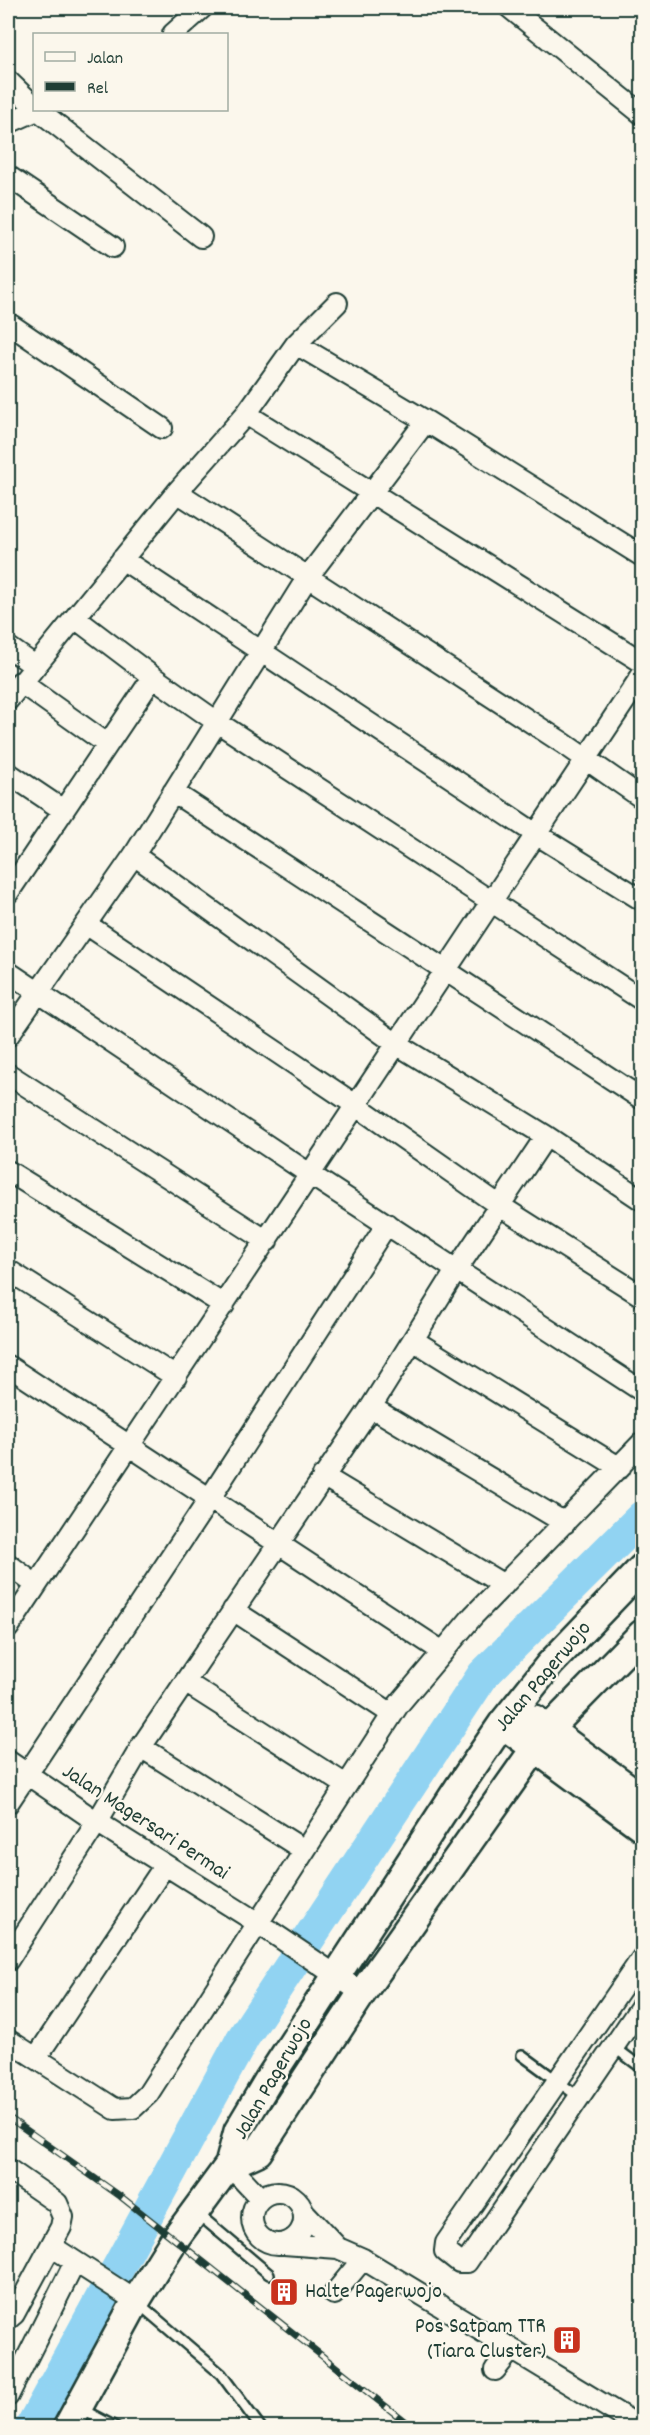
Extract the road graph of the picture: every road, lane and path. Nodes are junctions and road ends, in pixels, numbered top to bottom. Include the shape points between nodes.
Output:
1 (202, 8) edge
2 (510, 8) edge
3 (174, 33) edge
4 (8, 81) edge
5 (33, 105) edge
6 (33, 110) edge
7 (40, 111) edge
8 (642, 114) edge
9 (8, 123) edge
10 (8, 176) edge
11 (201, 237) dead end
12 (113, 247) dead end
13 (337, 303) dead end
14 (8, 323) edge
15 (296, 344) junction
16 (246, 414) junction
17 (426, 421) junction
18 (162, 428) dead end
19 (177, 492) junction
20 (370, 494) junction
21 (642, 556) edge
22 (123, 559) junction
23 (307, 578) junction
24 (75, 618) junction
25 (8, 647) edge
26 (262, 651) junction
27 (642, 662) edge
28 (35, 666) junction
29 (642, 675) edge
30 (153, 677) junction
31 (20, 682) junction
32 (8, 700) edge
33 (217, 722) junction
34 (107, 744) junction
35 (588, 760) junction
36 (8, 773) edge
37 (173, 792) junction
38 (642, 798) edge
39 (63, 810) junction
40 (536, 834) junction
41 (134, 855) junction
42 (11, 882) edge
43 (642, 900) edge
44 (493, 903) junction
45 (86, 924) junction
46 (8, 972) edge
47 (447, 972) junction
48 (38, 992) junction
49 (642, 1000) edge
50 (8, 1036) edge
51 (398, 1045) junction
52 (8, 1074) edge
53 (642, 1099) edge
54 (357, 1106) junction
55 (546, 1136) junction
56 (8, 1171) edge
57 (311, 1175) junction
58 (642, 1200) edge
59 (500, 1206) junction
60 (387, 1224) junction
61 (267, 1241) junction
62 (457, 1269) junction
63 (8, 1270) edge
64 (642, 1296) edge
65 (224, 1305) junction
66 (413, 1340) junction
67 (8, 1366) edge
68 (176, 1377) junction
69 (642, 1391) edge
70 (371, 1407) junction
71 (642, 1443) edge
72 (129, 1447) junction
73 (620, 1468) junction
74 (323, 1476) junction
75 (210, 1498) junction
76 (566, 1523) junction
77 (279, 1544) junction
78 (8, 1564) edge
79 (642, 1568) edge
80 (36, 1585) junction
81 (504, 1585) junction
82 (233, 1610) junction
83 (8, 1628) edge
84 (642, 1634) edge
85 (443, 1652) junction
86 (185, 1682) junction
87 (392, 1714) junction
88 (509, 1714) junction
89 (542, 1739) junction
90 (141, 1747) junction
91 (8, 1761) edge
92 (26, 1773) junction
93 (346, 1785) junction
94 (642, 1798) edge
95 (8, 1803) edge
96 (97, 1822) junction
97 (642, 1827) edge
98 (304, 1850) junction
99 (165, 1865) junction
100 (258, 1923) junction
101 (642, 1958) edge
102 (8, 1960) edge
103 (331, 1972) junction
104 (362, 1993) junction
105 (642, 2005) edge
106 (8, 2040) edge
107 (614, 2047) junction
108 (522, 2055) dead end
109 (36, 2058) junction
110 (642, 2068) edge
111 (269, 2079) junction
112 (557, 2082) junction
113 (294, 2097) junction
114 (579, 2097) junction
115 (229, 2165) junction
116 (8, 2169) edge
117 (260, 2198) junction
118 (195, 2211) junction
119 (304, 2213) junction
120 (284, 2244) junction
121 (51, 2246) junction
122 (338, 2248) junction
123 (363, 2259) junction
124 (79, 2265) junction
125 (268, 2274) dead end
126 (334, 2294) dead end
127 (130, 2296) junction
128 (8, 2319) edge
129 (511, 2350) junction
130 (495, 2370) dead end
131 (8, 2396) edge
132 (72, 2417) edge
133 (613, 2420) edge
134 (117, 2427) edge
135 (261, 2427) edge
136 (642, 2427) edge

1 - 3 street
2 - 8 street
4 - 5 street
6 - 9 street
7 - 11 street
10 - 12 street
13 - 15 street
14 - 18 street
15 - 16 street
15 - 17 street
16 - 19 street
16 - 20 street
17 - 20 street
17 - 21 street
19 - 22 street
19 - 23 street
20 - 23 street
20 - 27 street
22 - 24 street
22 - 26 street
23 - 26 street
23 - 35 street
24 - 28 street
24 - 30 street
25 - 28 street
26 - 33 street
26 - 40 street
28 - 31 street
29 - 35 street
30 - 33 street
30 - 34 street
31 - 32 street
31 - 34 street
33 - 37 street
33 - 44 street
34 - 39 street
35 - 38 street
35 - 40 street
36 - 39 street
37 - 41 street
37 - 47 street
39 - 42 street
40 - 43 street
40 - 44 street
41 - 45 street
41 - 51 street
44 - 47 street
44 - 49 street
45 - 48 street
45 - 54 street
46 - 48 street
47 - 51 street
47 - 53 street
48 - 50 street
48 - 57 street
51 - 54 street
51 - 55 street
52 - 61 street
54 - 57 street
54 - 59 street
55 - 58 street
55 - 59 street
56 - 65 street
57 - 60 street
57 - 61 street
59 - 62 street
59 - 64 street
60 - 62 street
60 - 75 street
61 - 65 street
62 - 66 street
62 - 69 street
63 - 68 street
65 - 68 street
66 - 70 street
66 - 73 street
67 - 72 street
68 - 72 street
70 - 74 street
70 - 76 street
71 - 73 street
72 - 75 street
72 - 80 street
73 - 76 street
74 - 77 street
74 - 81 street
75 - 77 street
75 - 92 street
76 - 81 street
77 - 82 street
77 - 85 street
78 - 80 street
79 - 88 main road, Jalan Pagerwojo via 555,1658
80 - 83 street
81 - 85 street
82 - 86 street
82 - 87 street
84 - 89 main road, Jalan Pagerwojo
85 - 87 street
86 - 90 street
86 - 93 street
87 - 93 street
88 - 89 main road
88 - 103 main road, Jalan Pagerwojo
89 - 94 main road
89 - 97 main road
89 - 104 main road, Jalan Pagerwojo
90 - 96 street
90 - 98 street
91 - 92 street, Jalan Magersari Permai
92 - 95 street
92 - 96 street, Jalan Magersari Permai
93 - 98 street
96 - 99 street, Jalan Magersari Permai
96 - 102 street
98 - 100 street
99 - 100 street, Jalan Magersari Permai
99 - 109 street
100 - 103 street, Jalan Magersari Permai
100 - 109 street via 148,2094 133,2108 115,2109
101 - 112 street
103 - 104 street, Jalan Magersari Permai
103 - 111 main road, Jalan Pagerwojo
104 - 113 main road, Jalan Pagerwojo
105 - 107 street
106 - 109 street
107 - 110 lane
107 - 114 street
108 - 112 lane
111 - 113 main road
111 - 115 main road, Jalan Pagerwojo via 238,2131
112 - 114 lane
112 - 114 street via 446,2243 445,2251 459,2262 466,2262
113 - 115 main road, Jalan Pagerwojo via 258,2152
115 - 117 street
115 - 118 main road
116 - 121 street via 61,2209 61,2227
117 - 119 street via 268,2193 287,2193 301,2204
117 - 120 street via 252,2216 257,2235 274,2244
118 - 125 lane
118 - 127 main road
119 - 120 street via 300,2234
119 - 122 street
120 - 122 street
121 - 124 street
121 - 128 street
122 - 123 street
123 - 126 street
123 - 129 street
124 - 127 street
124 - 131 street
127 - 132 main road
127 - 135 lane via 221,2374
129 - 130 street
129 - 133 street
132 - 134 lane
133 - 136 street

